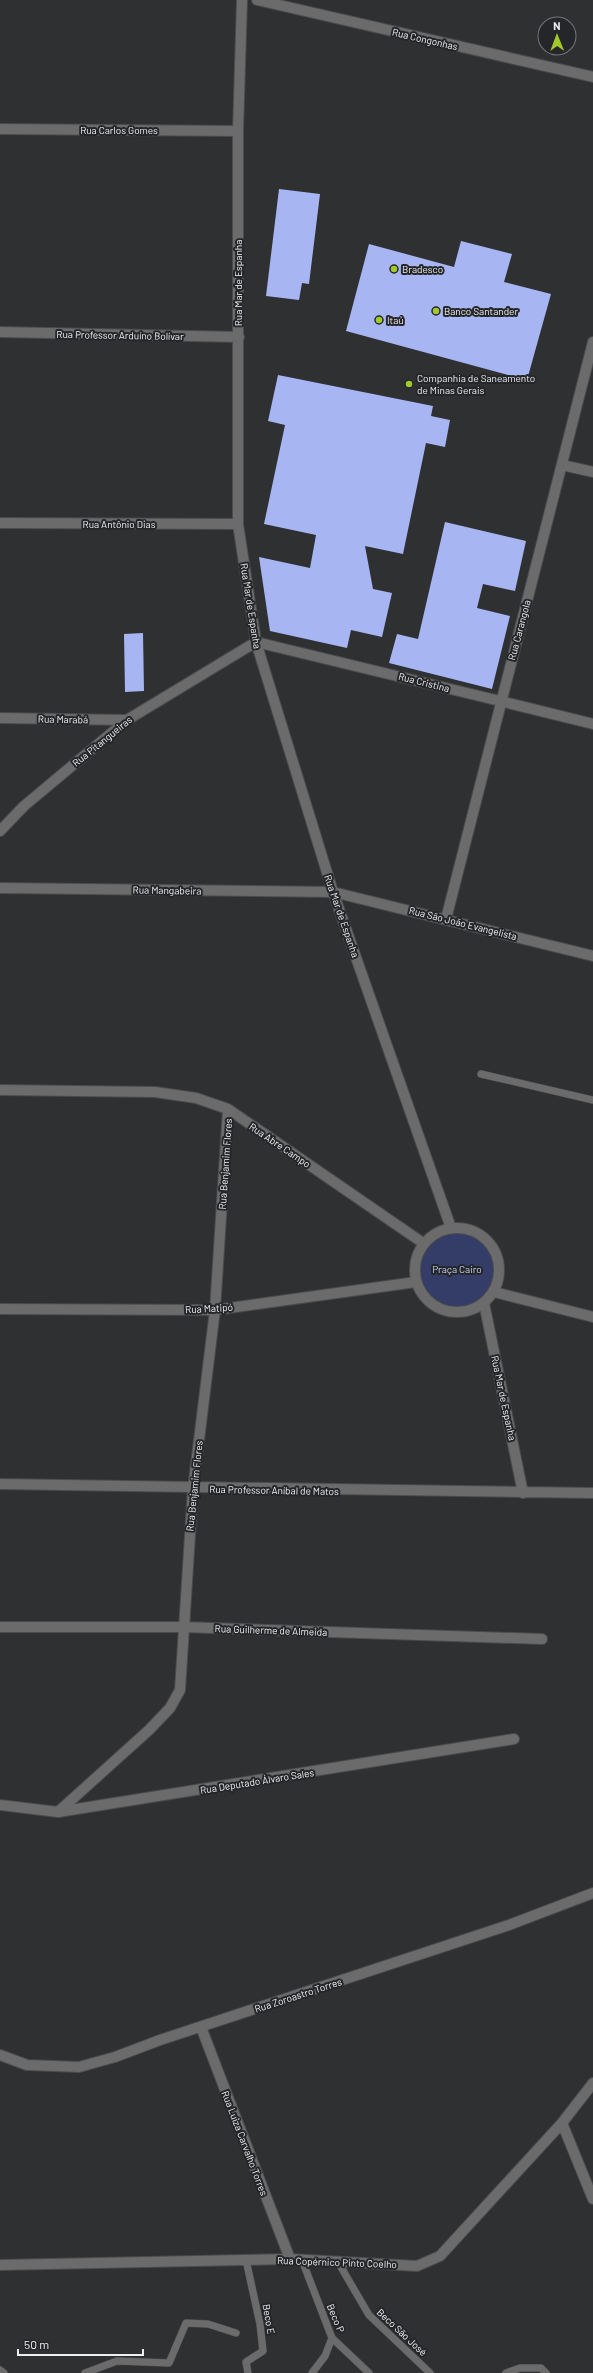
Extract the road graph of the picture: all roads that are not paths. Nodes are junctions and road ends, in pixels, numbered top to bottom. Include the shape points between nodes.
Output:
1 (242, 0) edge
2 (256, 0) edge
3 (593, 77) edge
4 (0, 129) edge
5 (238, 131) junction
6 (0, 332) edge
7 (239, 337) junction
8 (593, 342) edge
9 (562, 465) junction
10 (593, 472) edge
11 (0, 523) edge
12 (238, 524) junction
13 (256, 642) junction
14 (500, 701) junction
15 (0, 718) edge
16 (126, 720) junction
17 (593, 724) edge
18 (0, 831) edge
19 (0, 888) edge
20 (333, 892) junction
21 (446, 919) junction
22 (593, 956) edge
23 (481, 1074) dead end
24 (0, 1090) edge
25 (593, 1100) edge
26 (228, 1109) junction
27 (451, 1228) junction
28 (423, 1243) junction
29 (416, 1282) junction
30 (494, 1292) junction
31 (484, 1303) junction
32 (0, 1309) edge
33 (216, 1310) junction
34 (593, 1317) edge
35 (0, 1484) edge
36 (193, 1488) junction
37 (523, 1493) junction
38 (593, 1493) edge
39 (0, 1626) edge
40 (182, 1627) junction
41 (542, 1639) dead end
42 (514, 1739) dead end
43 (0, 1805) edge
44 (58, 1812) junction
45 (593, 1893) edge
46 (201, 2027) junction
47 (0, 2055) edge
48 (593, 2083) edge
49 (562, 2124) junction
50 (593, 2199) edge
51 (290, 2259) junction
52 (246, 2260) junction
53 (302, 2260) junction
54 (338, 2262) junction
55 (0, 2265) edge
56 (236, 2333) dead end
57 (332, 2338) junction
58 (0, 2370) edge
59 (4, 2373) edge
60 (85, 2373) edge
61 (248, 2373) edge
62 (312, 2373) edge
63 (369, 2373) edge
64 (430, 2373) edge
65 (506, 2373) edge
66 (546, 2373) edge

1 - 5 street, Rua Mar de Espanha
2 - 3 street, Rua Congonhas
4 - 5 street, Rua Carlos Gomes
5 - 7 street, Rua Mar de Espanha
6 - 7 street, Rua Professor Arduíno Bolívar
7 - 12 street, Rua Mar de Espanha
8 - 9 street, Rua Carangola
9 - 10 street
9 - 14 street, Rua Carangola
11 - 12 street, Rua Antônio Dias
12 - 13 street, Rua Mar de Espanha
13 - 14 street, Rua Cristina
13 - 16 street, Rua Pitangueiras
13 - 20 street, Rua Mar de Espanha
14 - 17 street, Rua Cristina
14 - 21 street, Rua Carangola
15 - 16 street, Rua Marabá
16 - 18 street, Rua Pitangueiras via 24,806
19 - 20 street, Rua Mangabeira
20 - 21 street, Rua São João Evangelista
20 - 27 street, Rua Mar de Espanha
21 - 22 street, Rua São João Evangelista
23 - 25 lane
24 - 26 street, Rua Abre Campo via 155,1092 196,1098
26 - 28 street, Rua Abre Campo
26 - 33 street, Rua Benjamim Flores
27 - 28 street via 439,1232
27 - 30 street via 475,1232 493,1247 500,1269
28 - 29 street via 415,1264
29 - 31 street via 422,1294 444,1311 458,1313 472,1310
29 - 33 street, Rua Matipó
30 - 31 street
30 - 34 street
31 - 37 street, Rua Mar de Espanha
32 - 33 street, Rua Matipó
33 - 36 street, Rua Benjamim Flores
35 - 36 street, Rua Professor Aníbal de Matos
36 - 37 street, Rua Professor Aníbal de Matos
36 - 40 street, Rua Benjamim Flores
37 - 38 street, Rua Professor Aníbal de Matos
39 - 40 street, Rua Guilherme de Almeida
40 - 41 street, Rua Guilherme de Almeida
40 - 44 street, Rua Benjamim Flores via 180,1690 170,1708
42 - 44 street, Rua Deputado Álvaro Sales
43 - 44 street, Rua Deputado Álvaro Sales
45 - 46 street, Rua Zoroastro Torres via 510,1925
46 - 47 street, Rua Zoroastro Torres via 79,2067 27,2065
46 - 51 street, Rua Luiza Carvalho Torres
48 - 49 street, Rua Copérnico Pinto Coelho
49 - 50 street
49 - 54 street, Rua Copérnico Pinto Coelho via 440,2256 417,2266
51 - 52 street, Rua Copérnico Pinto Coelho
51 - 53 street, Rua Copérnico Pinto Coelho
52 - 55 street, Rua Copérnico Pinto Coelho
52 - 61 lane, Beco E via 264,2351 246,2362
53 - 54 street, Rua Copérnico Pinto Coelho
53 - 57 lane, Beco P
54 - 64 lane, Beco São José via 369,2315
56 - 60 lane via 208,2324 186,2323 169,2363 117,2361
57 - 62 lane via 325,2356
57 - 63 lane, Beco P
58 - 59 lane
65 - 66 lane via 520,2368 541,2368

